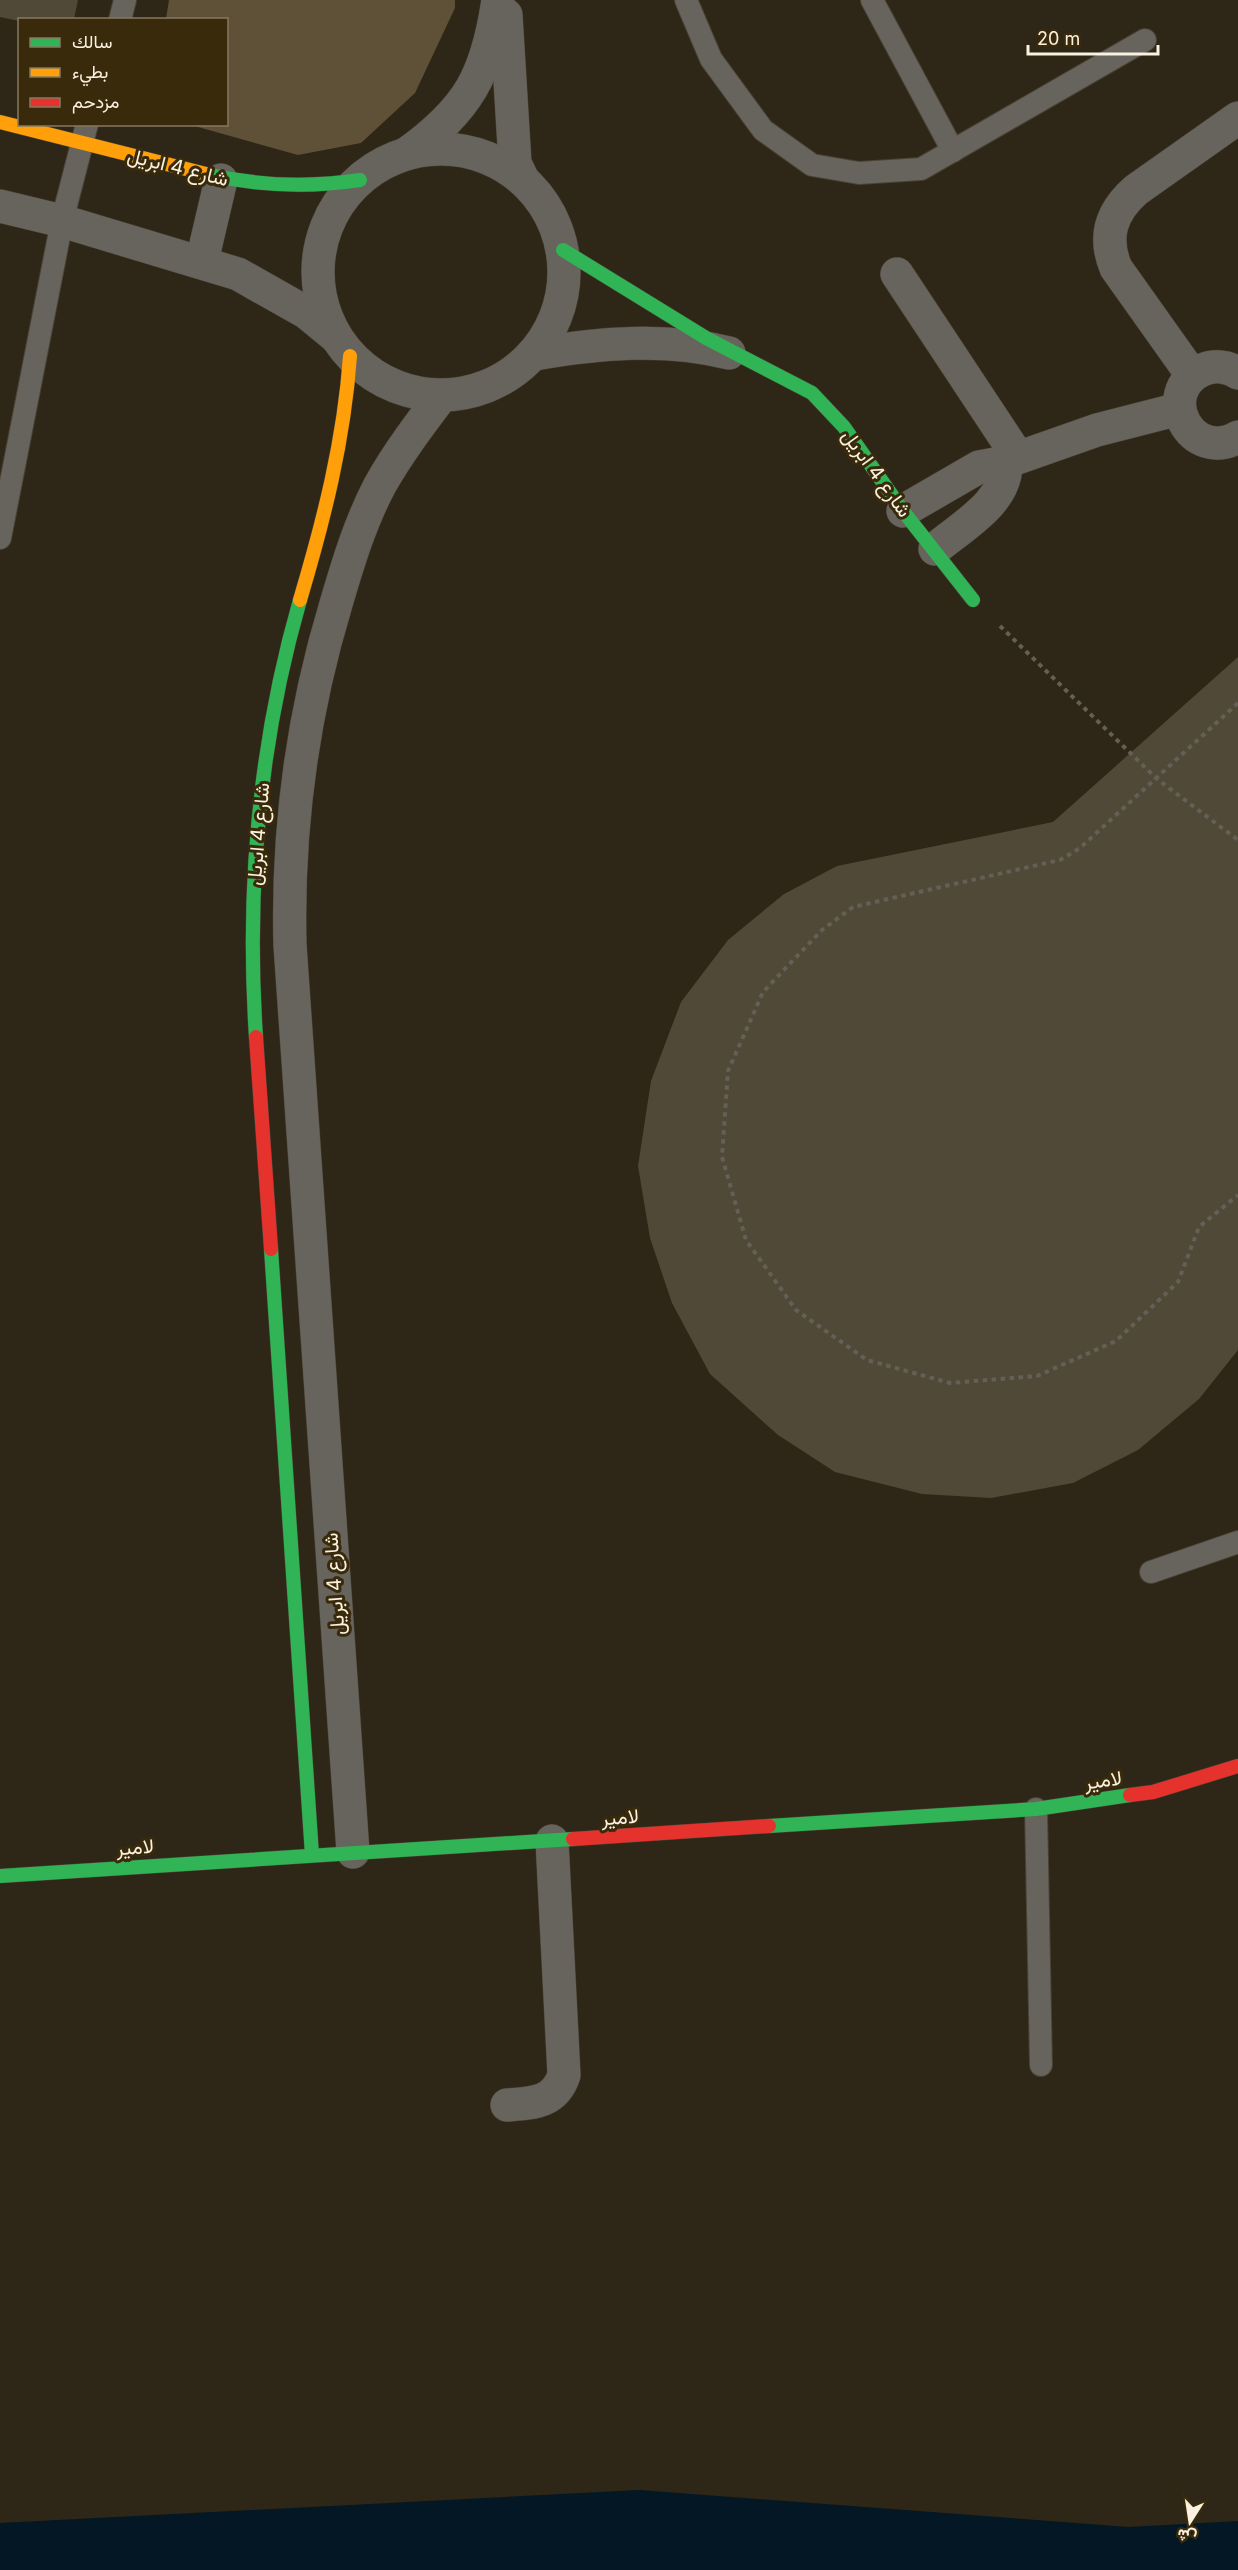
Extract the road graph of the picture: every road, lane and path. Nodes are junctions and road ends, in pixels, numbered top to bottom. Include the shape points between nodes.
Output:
1 (125, 0) edge
2 (498, 0) edge
3 (504, 0) edge
4 (686, 0) edge
5 (872, 0) edge
6 (120, 18) edge
7 (1145, 40) dead end
8 (1238, 118) edge
9 (0, 122) edge
10 (18, 125) edge
11 (28, 126) edge
12 (84, 134) edge
13 (953, 151) junction
14 (406, 154) junction
15 (221, 180) junction
16 (360, 180) junction
17 (523, 180) junction
18 (0, 206) edge
19 (62, 221) junction
20 (563, 250) junction
21 (202, 261) junction
22 (897, 274) dead end
23 (344, 347) junction
24 (535, 354) junction
25 (762, 366) junction
26 (1238, 373) edge
27 (1192, 375) junction
28 (442, 395) junction
29 (1179, 409) junction
30 (1238, 437) edge
31 (1012, 460) junction
32 (903, 511) junction
33 (0, 538) edge
34 (935, 549) junction
35 (973, 600) joint
36 (280, 675) junction
37 (314, 682) junction
38 (1238, 703) edge
39 (1157, 779) junction
40 (1238, 840) edge
41 (1238, 1195) edge
42 (315, 1316) junction
43 (276, 1321) junction
44 (1238, 1542) edge
45 (1151, 1572) dead end
46 (1238, 1766) edge
47 (1036, 1809) junction
48 (552, 1840) junction
49 (353, 1852) junction
50 (312, 1855) junction
51 (0, 1876) edge
52 (1041, 2065) dead end
53 (507, 2105) dead end

1 - 6 lane
2 - 14 street via 493,38 471,92 453,116
3 - 17 street via 515,163
4 - 13 lane via 711,59 763,130 812,165 859,173 921,169
5 - 13 lane
7 - 13 lane
8 - 27 street via 1136,190 1124,201 1110,229 1116,268
9 - 10 street, شارع 4 ابريل
11 - 12 street, شارع 4 ابريل
12 - 15 street, شارع 4 ابريل
12 - 19 lane
14 - 16 street via 382,164
14 - 17 street via 468,152 497,162
15 - 16 street, شارع 4 ابريل via 290,188
15 - 21 street
16 - 23 street via 330,220 321,244 318,269 320,293
17 - 20 street via 555,223
18 - 19 street
19 - 21 street
19 - 33 lane
20 - 24 street via 564,287 555,323
20 - 25 street, شارع 4 ابريل via 666,315
21 - 23 street via 274,292 307,313
22 - 31 street
23 - 28 street via 371,373 392,385
23 - 36 street, شارع 4 ابريل via 342,440
24 - 25 street, شارع 4 ابريل via 577,346 691,344 728,352
24 - 28 street via 493,385 468,393
25 - 32 street, شارع 4 ابريل via 812,393 844,427
26 - 27 street via 1221,366
27 - 29 street via 1184,385
28 - 37 street, شارع 4 ابريل via 399,454 365,518 351,551
29 - 30 street via 1191,434 1203,441 1217,444
29 - 31 street via 1097,430
31 - 32 street via 971,470
31 - 34 street via 1000,491
32 - 34 street, شارع 4 ابريل
34 - 35 street, شارع 4 ابريل
35 - 39 path
36 - 37 street
36 - 43 street, شارع 4 ابريل via 257,823 251,953
37 - 42 street, شارع 4 ابريل via 297,771 288,880
38 - 39 path
39 - 40 path
39 - 41 path via 1080,848 1060,860 852,907 822,930 763,992 728,1071 722,1156 746,1240 796,1310 867,1360 950,1383 1037,1376 1116,1341 1178,1281 1199,1227
42 - 43 street
42 - 49 street, شارع 4 ابريل
43 - 50 street, شارع 4 ابريل
44 - 45 lane
46 - 47 street, لامير via 1153,1792
47 - 48 street, لامير
47 - 52 lane
48 - 49 street, لامير
48 - 53 street via 564,2075 554,2094 545,2100
49 - 50 street, لامير
50 - 51 street, لامير

